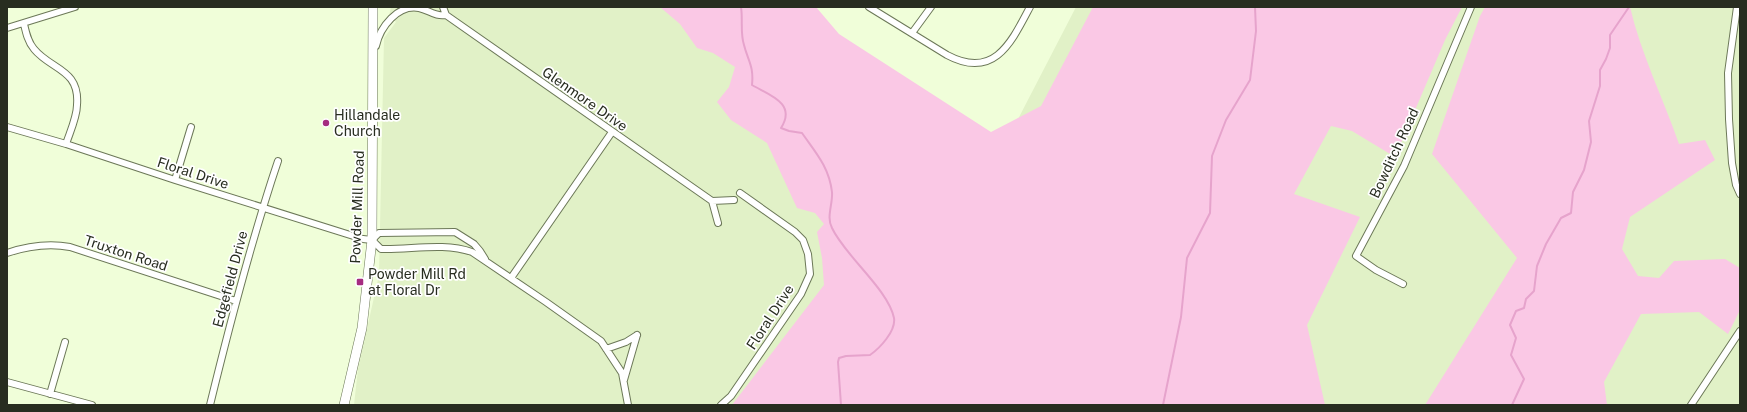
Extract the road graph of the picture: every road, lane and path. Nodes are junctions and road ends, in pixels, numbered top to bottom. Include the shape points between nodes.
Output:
1 (75, 7) edge
2 (373, 7) edge
3 (443, 7) edge
4 (869, 7) edge
5 (931, 7) edge
6 (1030, 7) edge
7 (1471, 7) edge
8 (1737, 7) edge
9 (68, 8) edge
10 (446, 15) junction
11 (1738, 18) edge
12 (24, 24) junction
13 (7, 28) edge
14 (912, 33) junction
15 (373, 59) junction
16 (191, 126) dead end
17 (7, 127) edge
18 (612, 132) junction
19 (66, 144) junction
20 (278, 160) dead end
21 (1732, 163) junction
22 (1740, 177) edge
23 (175, 180) junction
24 (740, 193) dead end
25 (1740, 194) edge
26 (734, 200) dead end
27 (712, 201) junction
28 (262, 207) junction
29 (718, 223) dead end
30 (372, 240) junction
31 (7, 253) edge
32 (486, 260) junction
33 (511, 278) junction
34 (1403, 284) dead end
35 (236, 301) junction
36 (1740, 330) edge
37 (66, 342) dead end
38 (606, 349) junction
39 (624, 381) junction
40 (7, 382) edge
41 (50, 394) junction
42 (92, 405) edge
43 (210, 405) edge
44 (344, 405) edge
45 (628, 405) edge
46 (721, 405) edge
47 (1691, 405) edge

1 - 9 street
2 - 15 main road, Powder Mill Road
3 - 10 street
4 - 14 street
5 - 14 street
6 - 14 street via 1006,48 989,60 981,62 953,59
7 - 34 street, Bowditch Road via 1404,166 1356,256
8 - 11 street
9 - 12 street
10 - 15 street via 439,16 420,8 408,7 398,13 381,32
10 - 18 street, Glenmore Drive
11 - 21 street via 1728,72
12 - 13 street
12 - 19 street via 34,49 66,72 76,88 78,105
15 - 30 main road, Powder Mill Road
16 - 23 street
17 - 19 street, Floral Drive
18 - 27 street, Glenmore Drive
18 - 33 street
19 - 23 street, Floral Drive
20 - 28 street, Edgefield Drive
21 - 22 street
21 - 25 street
23 - 28 street, Floral Drive
24 - 46 street, Floral Drive via 803,240 808,254 810,274 801,294 731,396
26 - 27 street
27 - 29 street
28 - 30 street, Floral Drive
28 - 35 street, Edgefield Drive
30 - 32 street, Floral Drive via 381,249 463,249
30 - 32 street, Floral Drive via 379,233 455,232 474,244
30 - 44 main road, Powder Mill Road via 362,328
31 - 35 street, Truxton Road via 36,245 70,247
32 - 33 street, Floral Drive
33 - 38 street, Floral Drive via 601,341
35 - 43 street, Edgefield Drive
36 - 47 street
37 - 41 street
38 - 39 street, Floral Drive via 622,373
38 - 39 street via 637,335
39 - 45 street, Floral Drive
40 - 41 street
41 - 42 street

